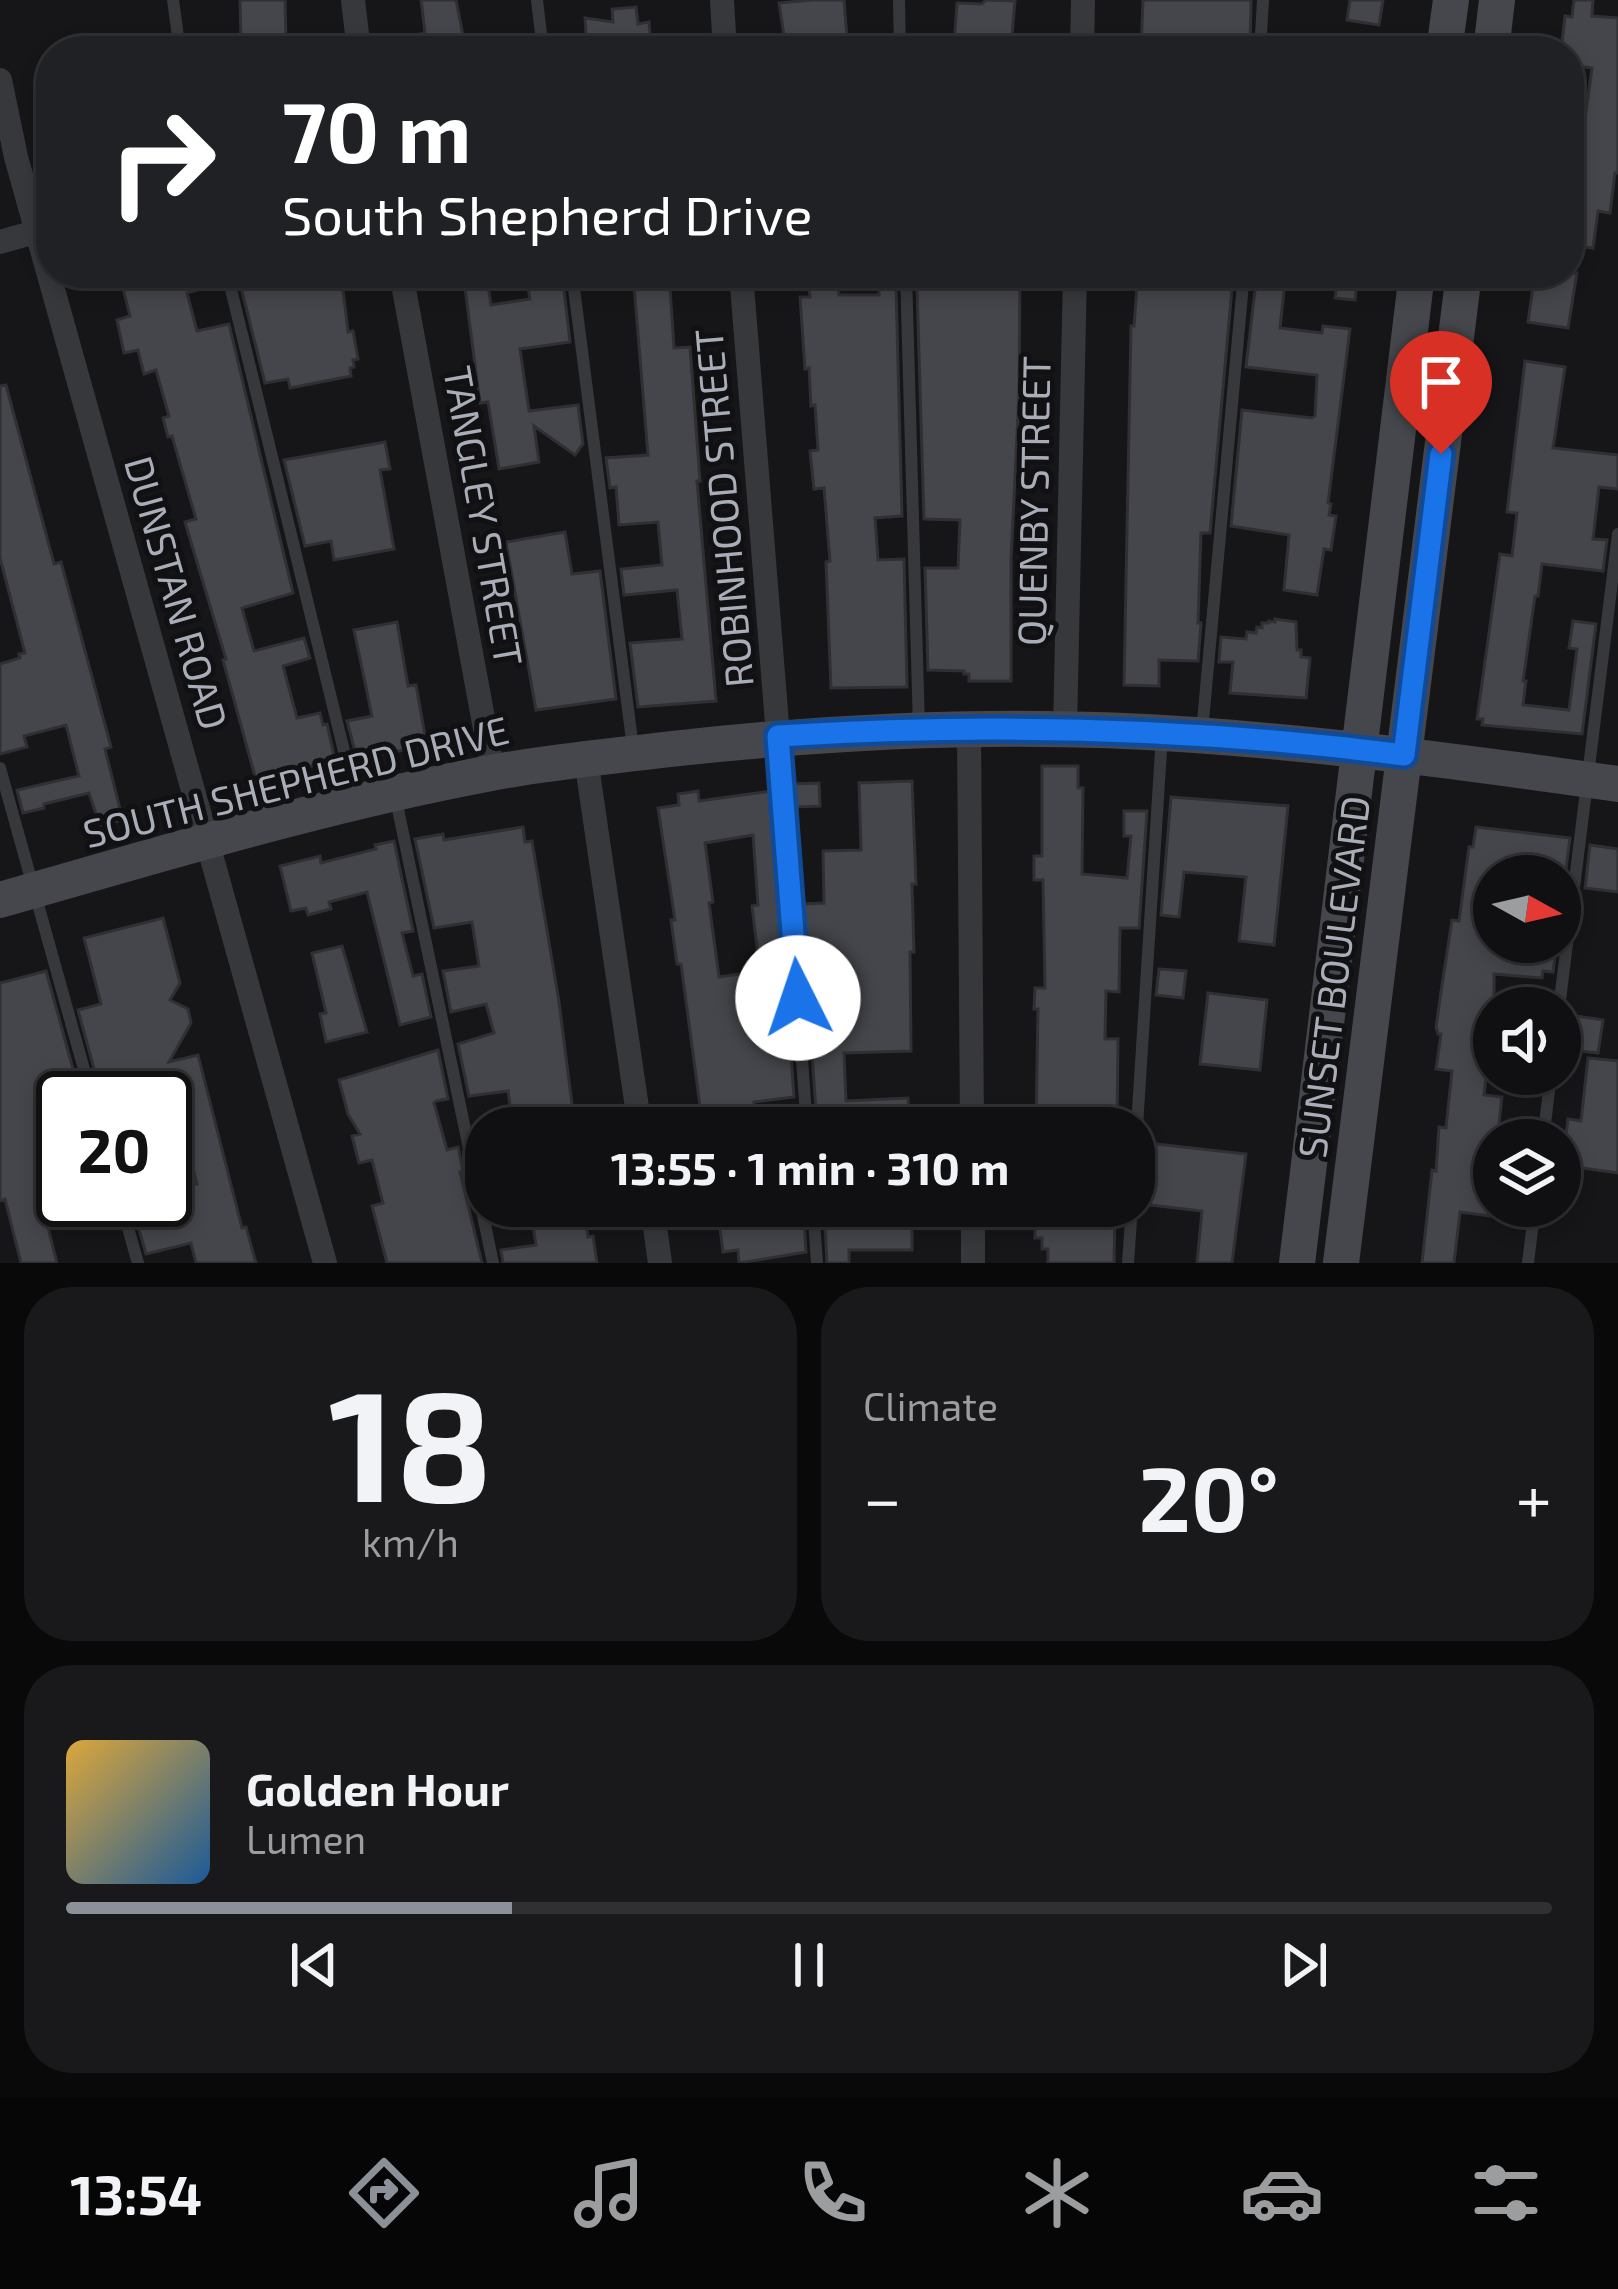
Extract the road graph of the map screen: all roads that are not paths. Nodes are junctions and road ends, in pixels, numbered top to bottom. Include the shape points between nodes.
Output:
1 (172, 0) edge
2 (352, 0) edge
3 (537, 0) edge
4 (722, 0) edge
5 (899, 0) edge
6 (1083, 0) edge
7 (1263, 0) edge
8 (1450, 0) edge
9 (1497, 0) edge
10 (178, 36) edge
11 (357, 36) edge
12 (541, 36) edge
13 (724, 36) edge
14 (900, 36) edge
15 (1082, 36) edge
16 (1261, 36) edge
17 (1446, 36) edge
18 (1493, 36) edge
19 (0, 80) edge
20 (36, 207) edge
21 (36, 232) edge
22 (0, 242) edge
23 (61, 288) edge
24 (231, 288) edge
25 (404, 288) edge
26 (574, 288) edge
27 (742, 288) edge
28 (906, 288) edge
29 (1076, 288) edge
30 (1243, 288) edge
31 (1415, 288) edge
32 (1462, 288) edge
33 (1618, 534) edge
34 (919, 730) junction
35 (969, 730) junction
36 (1064, 730) junction
37 (1162, 734) junction
38 (1202, 735) junction
39 (778, 736) junction
40 (1359, 749) junction
41 (634, 753) junction
42 (1404, 755) junction
43 (586, 759) junction
44 (0, 768) edge
45 (493, 772) junction
46 (1603, 782) edge
47 (395, 794) junction
48 (357, 802) junction
49 (208, 841) junction
50 (17, 896) edge
51 (1563, 987) edge
52 (82, 1071) edge
53 (637, 1107) edge
54 (805, 1107) edge
55 (972, 1107) edge
56 (1138, 1107) edge
57 (128, 1227) edge
58 (655, 1227) edge
59 (814, 1227) edge
60 (973, 1227) edge
61 (1131, 1227) edge
62 (1532, 1227) edge
63 (138, 1263) edge
64 (325, 1263) edge
65 (493, 1263) edge
66 (660, 1263) edge
67 (817, 1263) edge
68 (973, 1263) edge
69 (1128, 1263) edge
70 (1297, 1263) edge
71 (1341, 1263) edge
72 (1528, 1263) edge

1 - 10 lane
2 - 11 street
3 - 12 lane
4 - 13 street
5 - 14 lane
6 - 15 street
7 - 16 lane
8 - 17 street
9 - 18 street
19 - 20 street, DUNSTAN ROAD
21 - 22 street
23 - 49 street, DUNSTAN ROAD
24 - 48 lane
25 - 45 street, TANGLEY STREET
26 - 41 lane
27 - 39 street, ROBINHOOD STREET
28 - 34 lane
29 - 36 street, QUENBY STREET
30 - 38 lane
31 - 40 street, SUNSET BOULEVARD
32 - 42 street, SUNSET BOULEVARD
33 - 46 lane
34 - 35 street, SOUTH SHEPHERD DRIVE
34 - 39 street, SOUTH SHEPHERD DRIVE
35 - 36 street, SOUTH SHEPHERD DRIVE
35 - 55 street
36 - 37 street, SOUTH SHEPHERD DRIVE
37 - 38 street, SOUTH SHEPHERD DRIVE
37 - 56 lane
38 - 40 street, SOUTH SHEPHERD DRIVE
39 - 41 street, SOUTH SHEPHERD DRIVE
39 - 54 lane
40 - 42 street, SOUTH SHEPHERD DRIVE
40 - 70 street, SUNSET BOULEVARD
41 - 43 street, SOUTH SHEPHERD DRIVE
42 - 46 street, SOUTH SHEPHERD DRIVE
42 - 71 street, SUNSET BOULEVARD
43 - 45 street, SOUTH SHEPHERD DRIVE
43 - 53 street
44 - 50 lane
45 - 47 street, SOUTH SHEPHERD DRIVE
46 - 51 lane
47 - 48 street, SOUTH SHEPHERD DRIVE
47 - 65 lane
48 - 49 street, SOUTH SHEPHERD DRIVE
49 - 50 street, SOUTH SHEPHERD DRIVE
49 - 64 street, DUNSTAN ROAD
50 - 52 lane
57 - 63 lane
58 - 66 street
59 - 67 lane
60 - 68 street
61 - 69 lane
62 - 72 lane

